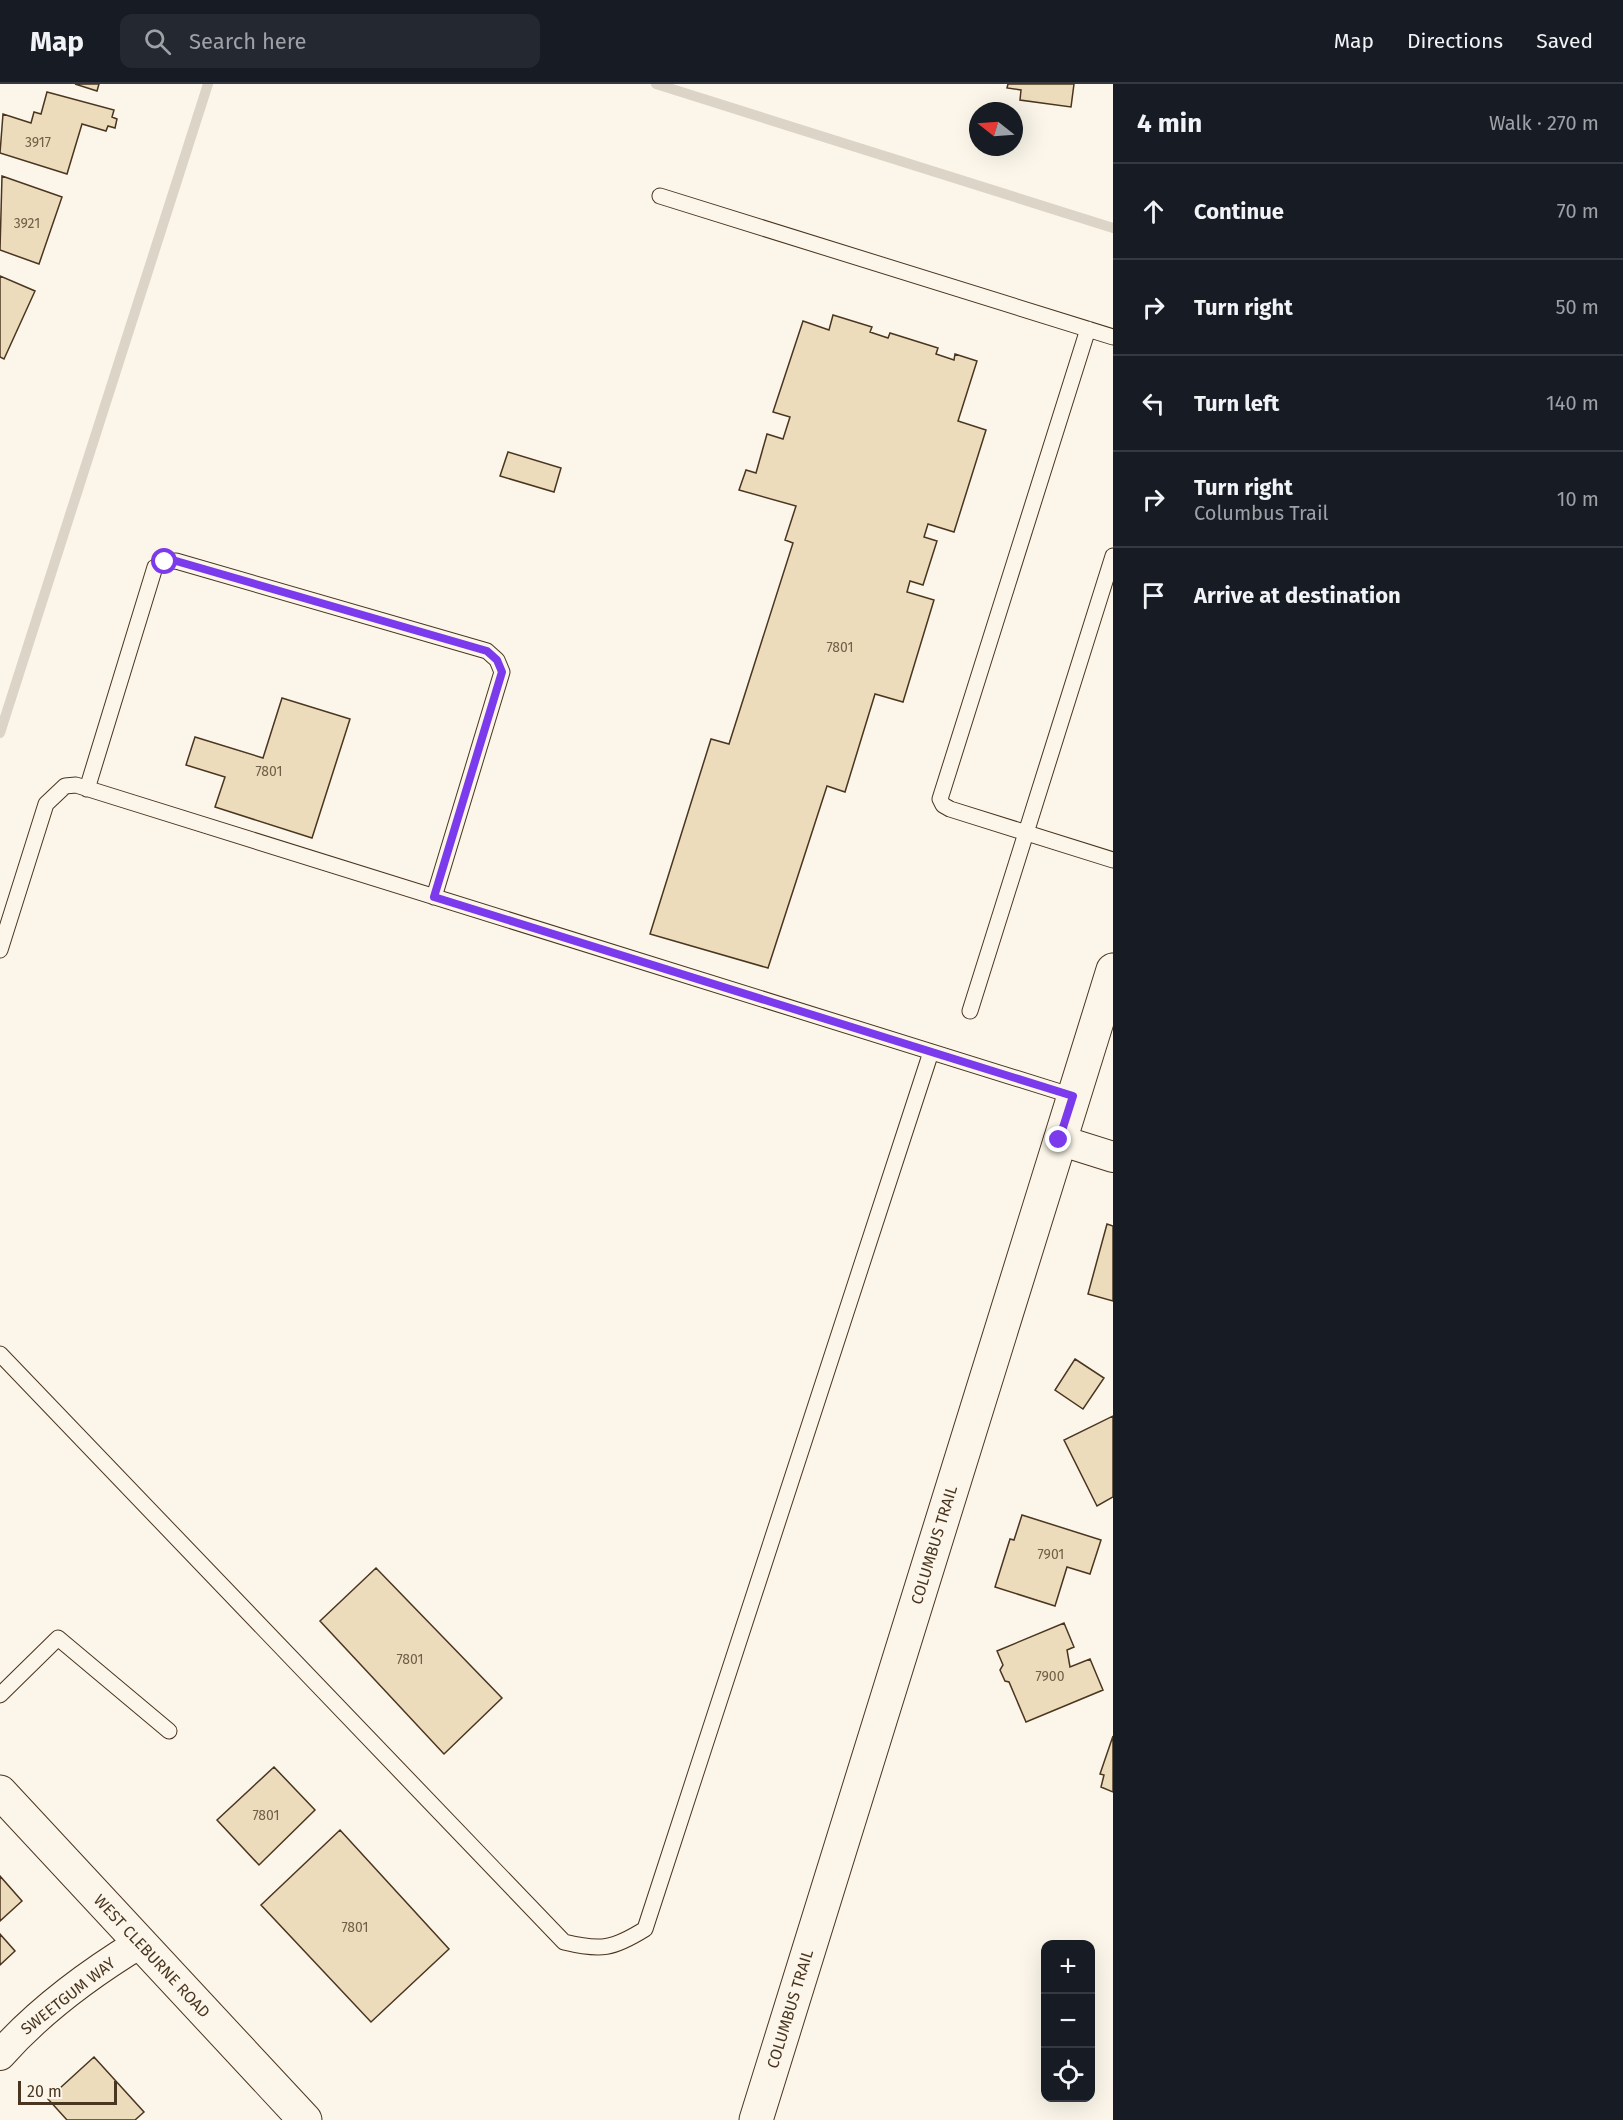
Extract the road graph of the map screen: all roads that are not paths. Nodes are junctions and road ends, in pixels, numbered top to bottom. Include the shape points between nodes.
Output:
1 (660, 196) dead end
2 (1088, 329) junction
3 (1113, 337) edge
4 (1113, 556) edge
5 (87, 789) junction
6 (1026, 833) junction
7 (1113, 860) edge
8 (434, 897) junction
9 (0, 950) edge
10 (1113, 970) edge
11 (970, 1011) dead end
12 (931, 1052) junction
13 (1073, 1096) junction
14 (1059, 1140) junction
15 (1113, 1157) edge
16 (0, 1354) edge
17 (0, 1695) edge
18 (170, 1731) dead end
19 (0, 1792) edge
20 (140, 1943) junction
21 (0, 2055) edge
22 (305, 2120) edge
23 (756, 2120) edge

1 - 2 lane
2 - 3 lane
2 - 6 lane via 940,799 950,809
4 - 6 lane
5 - 8 lane
5 - 8 lane via 155,567 165,562 176,561 487,651 502,672
5 - 9 lane via 64,786 46,804
6 - 7 lane
6 - 11 lane
8 - 12 lane
10 - 13 street, COLUMBUS TRAIL
12 - 13 lane
12 - 16 lane via 645,1929 619,1945 594,1949 564,1942
13 - 14 street, COLUMBUS TRAIL
14 - 15 street
14 - 23 street, COLUMBUS TRAIL
17 - 18 lane via 58,1638
19 - 20 street, WEST CLEBURNE ROAD
20 - 21 street, SWEETGUM WAY via 96,1970 23,2030
20 - 22 street, WEST CLEBURNE ROAD

